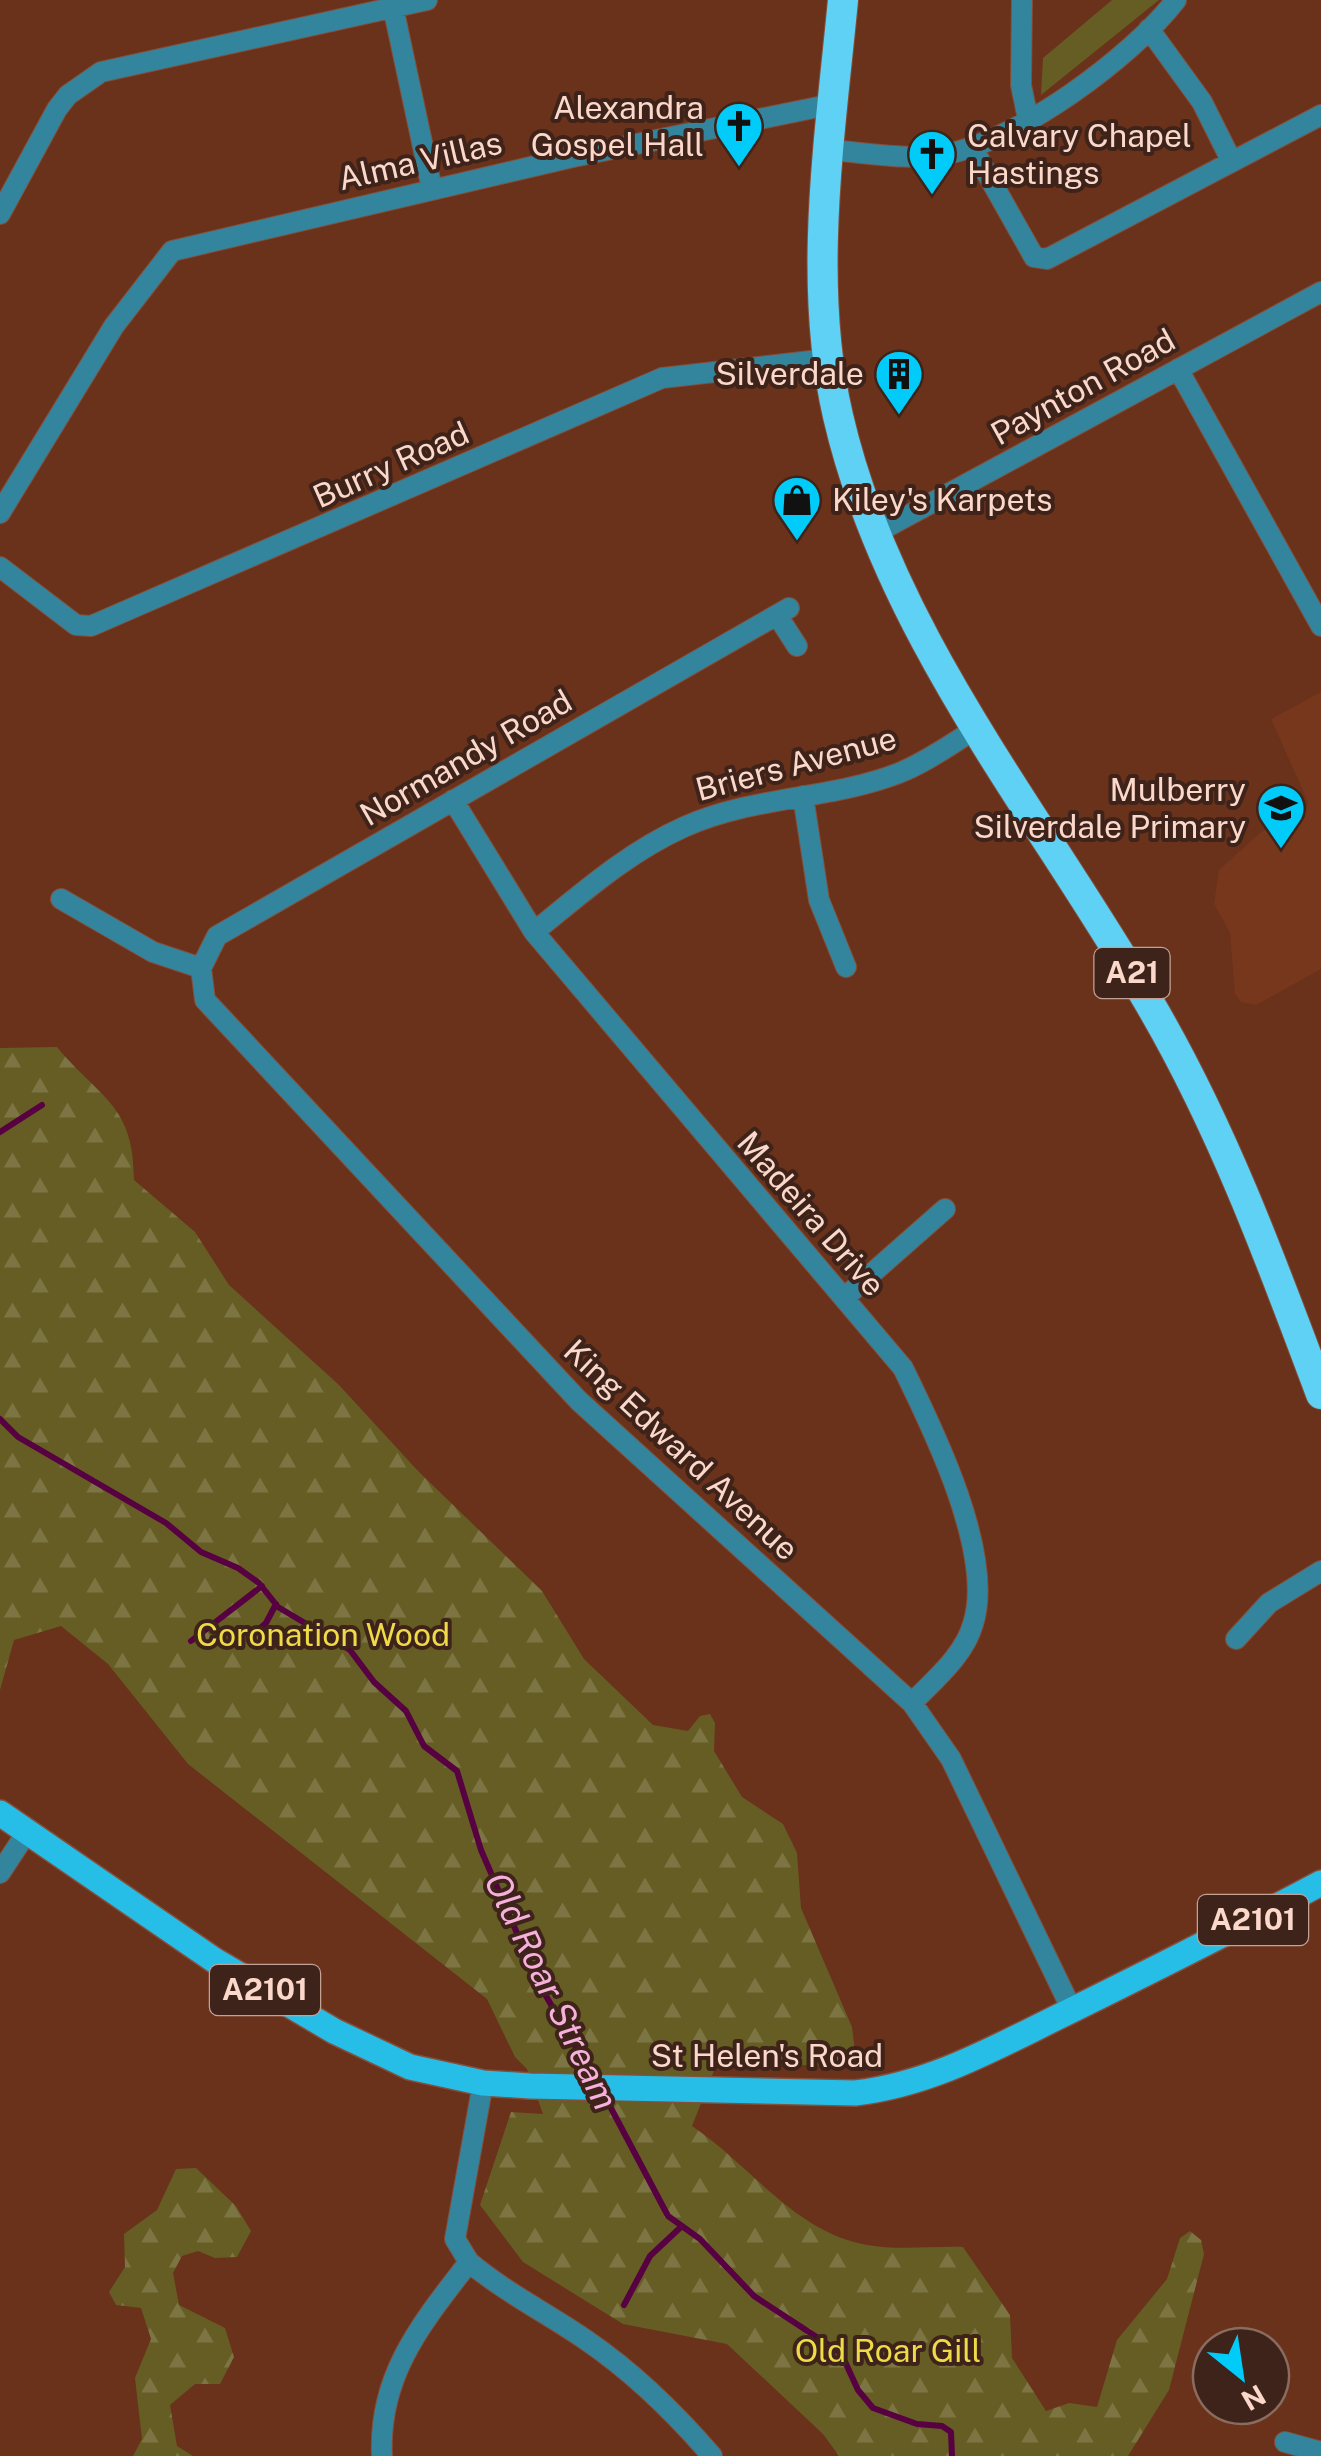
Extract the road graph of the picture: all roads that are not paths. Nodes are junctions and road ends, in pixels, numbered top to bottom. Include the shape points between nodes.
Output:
1 (427, 0) edge
2 (843, 0) edge
3 (1022, 0) edge
4 (1176, 0) edge
5 (393, 7) junction
6 (1149, 30) junction
7 (833, 104) junction
8 (1321, 115) edge
9 (1028, 119) junction
10 (972, 148) junction
11 (830, 150) junction
12 (1232, 162) junction
13 (432, 189) junction
14 (0, 214) edge
15 (1321, 292) edge
16 (828, 358) junction
17 (1178, 370) junction
18 (0, 513) edge
19 (874, 534) junction
20 (0, 567) edge
21 (1321, 626) edge
22 (797, 646) dead end
23 (979, 726) junction
24 (803, 796) junction
25 (453, 800) junction
26 (61, 899) dead end
27 (534, 932) junction
28 (846, 967) dead end
29 (202, 968) junction
30 (945, 1209) dead end
31 (844, 1298) junction
32 (1321, 1394) edge
33 (1321, 1571) edge
34 (1236, 1638) dead end
35 (912, 1703) junction
36 (0, 1813) edge
37 (27, 1832) junction
38 (0, 1873) edge
39 (1321, 1883) edge
40 (1072, 2010) junction
41 (483, 2082) junction
42 (469, 2262) junction
43 (382, 2456) edge
44 (712, 2456) edge

1 - 5 street
2 - 7 highway, A21
3 - 9 street via 1021,85
4 - 6 street
5 - 13 street
5 - 14 street via 101,72 58,109
6 - 9 street
6 - 12 street via 1202,102
7 - 11 highway, A21
7 - 13 street, Alma Villas
8 - 12 street
9 - 10 street
10 - 11 street via 902,156
10 - 12 street via 1034,257 1047,258
11 - 16 highway, A21 via 824,250
13 - 18 street, Alma Villas via 172,251 114,326
15 - 17 street, Paynton Road
16 - 19 highway, A21
16 - 20 street, Burry Road via 662,378 91,626 76,626
17 - 19 street, Paynton Road
17 - 21 street
19 - 23 highway, A21
22 - 25 street, Normandy Road via 783,612
23 - 24 street, Briers Avenue via 900,772
23 - 32 highway, A21 via 1186,1066 1248,1200
24 - 27 street, Briers Avenue via 747,805 686,826 638,852
24 - 28 street via 819,900
25 - 27 street, Madeira Drive
25 - 29 street, Normandy Road via 217,936
26 - 29 street via 153,952
27 - 31 street, Madeira Drive
29 - 35 street, King Edward Avenue via 205,1000 579,1401
30 - 31 street
31 - 35 street, Madeira Drive via 903,1368 933,1428 981,1585 973,1627 950,1665
33 - 34 street via 1269,1604
35 - 40 street, King Edward Avenue via 951,1759
36 - 37 main road, St Helen's Road / A2101
37 - 38 street
37 - 41 main road, St Helen's Road / A2101 via 214,1960 334,2031 410,2067
39 - 40 main road, St Helen's Road / A2101
40 - 41 main road, St Helen's Road / A2101 via 904,2087 854,2092
41 - 42 street via 455,2238
42 - 43 street via 405,2348 391,2378
42 - 44 street via 586,2340 661,2402

